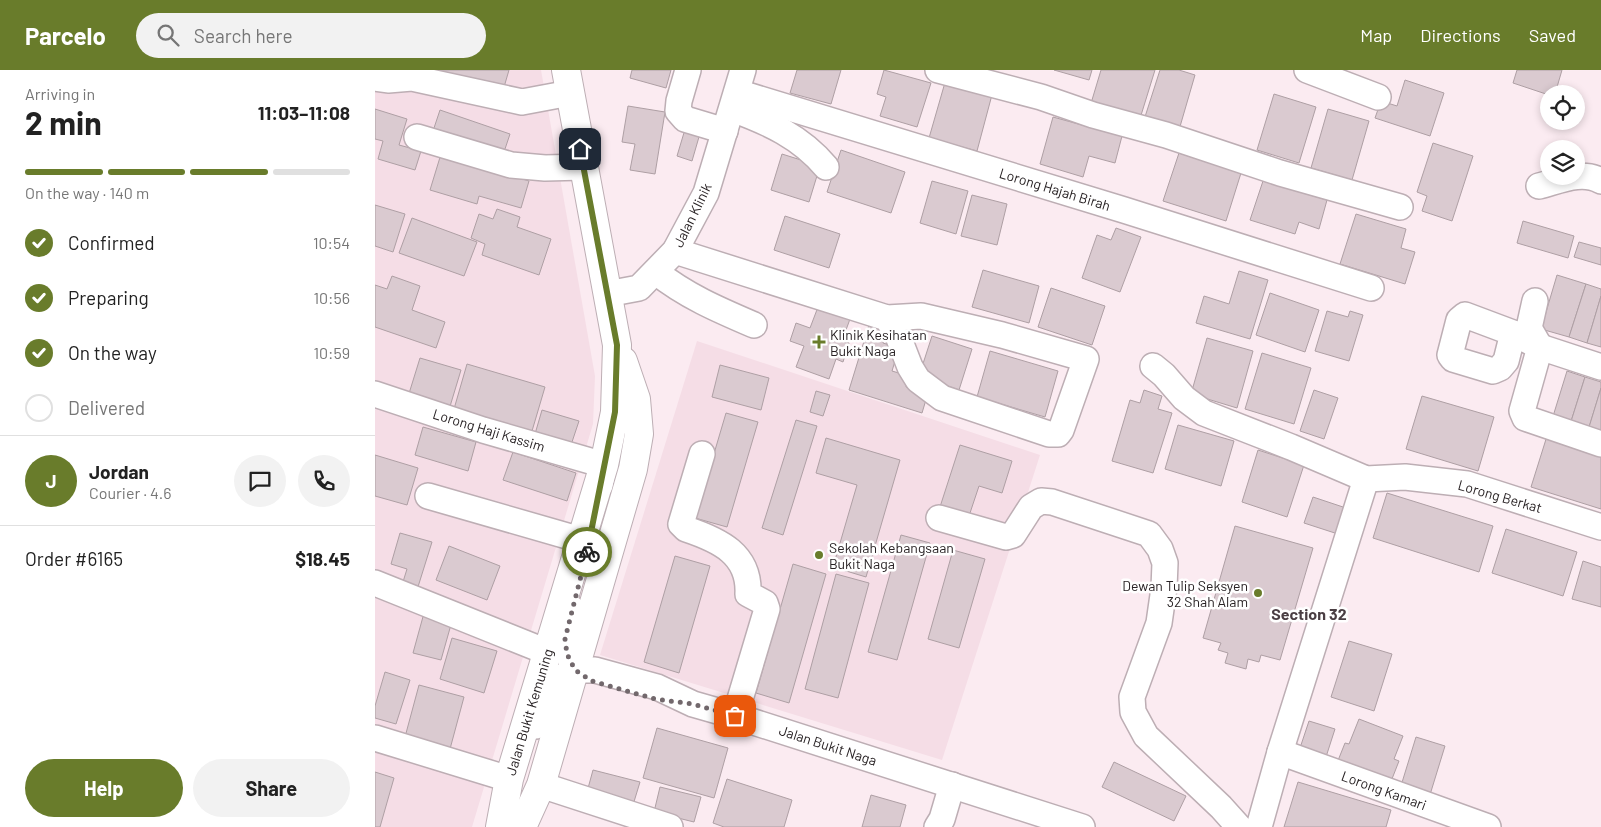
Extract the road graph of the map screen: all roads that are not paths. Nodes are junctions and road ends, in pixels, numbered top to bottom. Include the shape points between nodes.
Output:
1 (688, 70) edge
2 (937, 70) edge
3 (1307, 70) edge
4 (375, 78) edge
5 (568, 82) edge
6 (1378, 97) dead end
7 (734, 101) edge
8 (417, 137) dead end
9 (584, 167) junction
10 (826, 167) dead end
11 (1601, 181) edge
12 (1539, 186) dead end
13 (1400, 207) dead end
14 (675, 251) junction
15 (656, 272) junction
16 (1371, 288) dead end
17 (607, 294) junction
18 (1535, 301) dead end
19 (887, 318) junction
20 (754, 325) dead end
21 (1513, 333) dead end
22 (617, 345) junction
23 (1540, 348) junction
24 (1153, 366) dead end
25 (1601, 367) edge
26 (375, 394) edge
27 (1601, 444) edge
28 (702, 454) dead end
29 (604, 465) junction
30 (1366, 479) junction
31 (429, 496) dead end
32 (939, 518) dead end
33 (1601, 527) edge
34 (581, 540) junction
35 (375, 582) edge
36 (547, 652) junction
37 (575, 670) junction
38 (735, 716) junction
39 (375, 738) edge
40 (1280, 752) junction
41 (509, 779) junction
42 (953, 785) junction
43 (541, 786) junction
44 (1429, 817) edge
45 (507, 825) edge
46 (1076, 826) edge
47 (670, 827) edge
48 (937, 827) edge
49 (1239, 827) edge
50 (1259, 827) edge
51 (1488, 827) edge

1 - 7 street via 678,111 685,119
2 - 13 street via 1041,97 1280,173
3 - 6 street
4 - 5 street via 412,78 522,102
5 - 9 main road, Jalan Bukit Kemuning
7 - 10 street via 778,127 815,154
7 - 14 street, Jalan Klinik via 706,193
7 - 16 street, Lorong Hajah Birah via 1124,210
8 - 9 street via 511,165
9 - 17 main road, Jalan Bukit Kemuning
11 - 12 street via 1579,176
14 - 15 street, Jalan Klinik
14 - 19 street
15 - 17 street, Jalan Klinik via 639,288
15 - 20 street via 677,288
17 - 22 main road, Jalan Bukit Kemuning
18 - 23 street via 1529,328
19 - 19 street via 921,316 1086,359 1061,430 1058,434 1049,434 942,398 918,380
21 - 23 street
22 - 29 main road, Jalan Bukit Kemuning via 615,412
22 - 37 main road via 636,399 639,434 633,469
23 - 25 street
23 - 27 street via 1522,411 1525,418
24 - 30 street via 1183,398 1204,413
26 - 29 street, Lorong Haji Kassim
28 - 38 street via 681,524 737,555 748,577 748,594 765,603 767,608
29 - 34 main road, Jalan Bukit Kemuning
29 - 37 street via 592,530 565,639 567,654
30 - 33 street, Lorong Berkat via 1405,477 1467,484
30 - 40 street
31 - 34 street
32 - 49 street via 1006,537 1013,535 1031,507 1041,500 1149,534 1165,563 1165,588 1159,623 1132,697 1133,712 1146,736
34 - 36 main road, Jalan Bukit Kemuning
35 - 36 street
36 - 41 main road, Jalan Bukit Kemuning
37 - 38 street, Jalan Bukit Naga via 595,670 657,687 693,704
37 - 43 main road
37 - 45 street via 561,677 547,696
38 - 42 street, Jalan Bukit Naga
39 - 41 street
40 - 44 street, Lorong Kamari
40 - 50 street
41 - 45 main road, Jalan Bukit Kemuning
42 - 46 street, Jalan Bukit Naga
42 - 48 street
43 - 45 main road
43 - 47 street
44 - 51 street, Lorong Kamari

